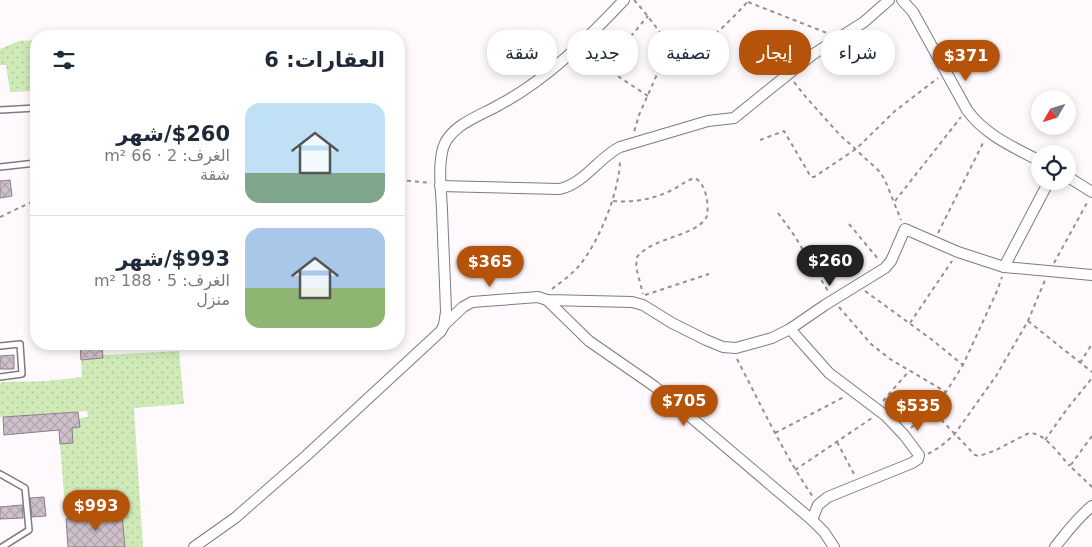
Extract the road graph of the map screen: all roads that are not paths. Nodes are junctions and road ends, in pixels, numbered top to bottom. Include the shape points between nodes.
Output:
1 (624, 0) edge
2 (889, 0) edge
3 (902, 0) edge
4 (30, 108) edge
5 (0, 110) edge
6 (1031, 157) edge
7 (30, 164) edge
8 (0, 167) edge
9 (1076, 182) edge
10 (441, 185) junction
11 (1044, 190) edge
12 (1092, 193) edge
13 (1004, 267) junction
14 (1092, 275) edge
15 (545, 298) junction
16 (444, 325) junction
17 (790, 329) junction
18 (0, 346) edge
19 (0, 376) edge
20 (0, 474) edge
21 (1092, 506) edge
22 (812, 520) junction
23 (2, 547) edge
24 (194, 547) edge
25 (834, 547) edge
26 (1056, 547) edge

1 - 10 street via 579,46 537,82 453,132 444,147
2 - 10 street via 864,22 812,55 734,118 708,121 625,146 610,153 573,185 560,189
3 - 6 street via 913,12 966,110 988,132
4 - 5 lane
7 - 8 lane
9 - 12 street
10 - 16 street via 446,300
11 - 13 street
13 - 14 street
13 - 17 street via 905,229 885,268
15 - 16 street via 472,302
15 - 17 street via 641,299 692,334 731,348 772,338
15 - 22 street via 589,341 654,386
16 - 24 street via 435,338 307,455 235,518
17 - 22 street via 829,373 879,410 904,435 919,458 828,497 818,505
18 - 19 lane via 20,344 22,374
20 - 23 lane via 25,488 29,530
21 - 26 street via 1071,526
22 - 25 street

